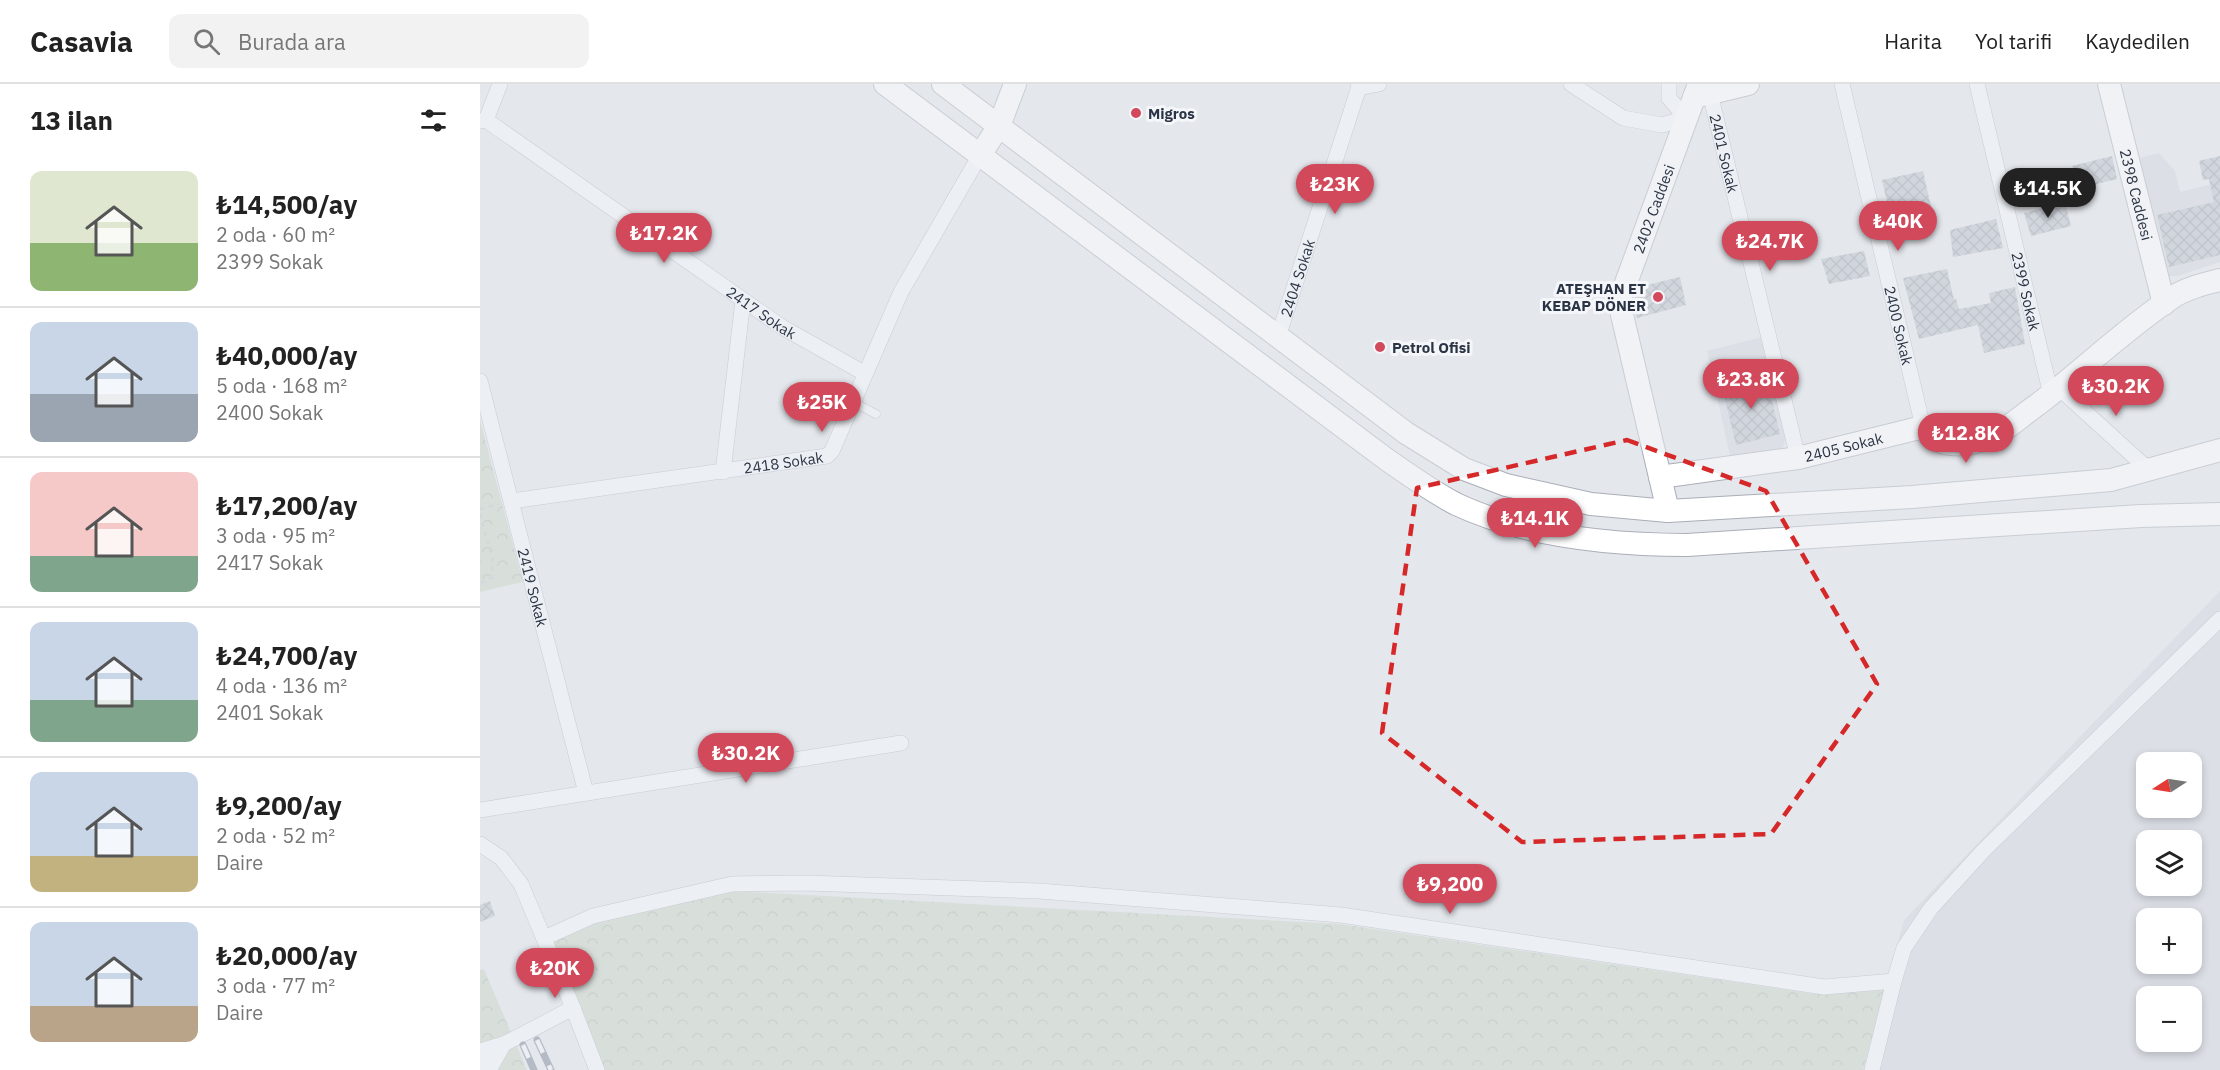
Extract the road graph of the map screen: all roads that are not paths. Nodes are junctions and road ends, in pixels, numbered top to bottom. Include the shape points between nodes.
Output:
1 (500, 84) edge
2 (885, 84) edge
3 (943, 84) edge
4 (1015, 84) edge
5 (1378, 84) edge
6 (1570, 84) edge
7 (1670, 84) edge
8 (1748, 84) edge
9 (1842, 84) edge
10 (1977, 84) edge
11 (2109, 84) edge
12 (1359, 86) edge
13 (1701, 92) edge
14 (1686, 118) junction
15 (483, 121) edge
16 (999, 126) junction
17 (980, 155) junction
18 (2220, 280) edge
19 (743, 300) junction
20 (2164, 304) junction
21 (1278, 337) junction
22 (864, 373) junction
23 (480, 381) edge
24 (2055, 391) junction
25 (852, 401) junction
26 (876, 414) dead end
27 (1923, 427) junction
28 (2220, 450) edge
29 (1798, 458) junction
30 (2150, 471) junction
31 (723, 472) junction
32 (1660, 477) junction
33 (512, 501) junction
34 (1668, 511) junction
35 (2220, 514) edge
36 (2220, 619) edge
37 (901, 743) dead end
38 (586, 793) junction
39 (480, 810) edge
40 (480, 844) edge
41 (544, 938) junction
42 (1894, 981) junction
43 (573, 1008) junction
44 (489, 1070) edge
45 (597, 1070) edge
46 (1872, 1070) edge

1 - 15 street, 2417 Sokak
2 - 17 main road
3 - 16 main road
4 - 16 main road
5 - 12 street
6 - 14 street via 1623,118 1662,125
7 - 14 street via 1670,98
8 - 13 main road
9 - 27 street, 2400 Sokak
10 - 24 street, 2399 Sokak
11 - 20 main road, 2398 Caddesi
12 - 21 street, 2404 Sokak
13 - 14 main road, 2402 Caddesi
13 - 29 street, 2401 Sokak
14 - 32 main road, 2402 Caddesi via 1619,302
15 - 19 street, 2417 Sokak
16 - 17 main road
16 - 21 main road
17 - 22 street, 2418 Sokak via 901,292
17 - 35 main road via 1386,459 1436,493 1493,518 1613,542 1686,545
18 - 20 main road via 2187,289
19 - 22 street, 2417 Sokak
19 - 31 street
20 - 24 main road
21 - 34 main road via 1406,433 1464,469 1564,500
22 - 25 street, 2418 Sokak
23 - 33 street, 2419 Sokak
24 - 27 main road via 1999,433 1976,442 1940,443
24 - 30 street
25 - 26 lane
25 - 31 street, 2418 Sokak via 827,456
27 - 29 main road, 2405 Sokak
28 - 30 main road
29 - 32 main road, 2405 Sokak
30 - 34 main road via 2111,480 1924,496
31 - 33 street, 2418 Sokak
32 - 34 main road, 2402 Caddesi
33 - 38 street, 2419 Sokak
36 - 42 street via 1983,851 1931,908 1904,948
37 - 38 street
38 - 39 street
40 - 41 street via 501,858 521,885
41 - 42 street via 593,916 732,884 806,883 1039,891 1341,915 1824,987
41 - 43 street
42 - 46 street
43 - 44 street via 504,1044
43 - 45 street

